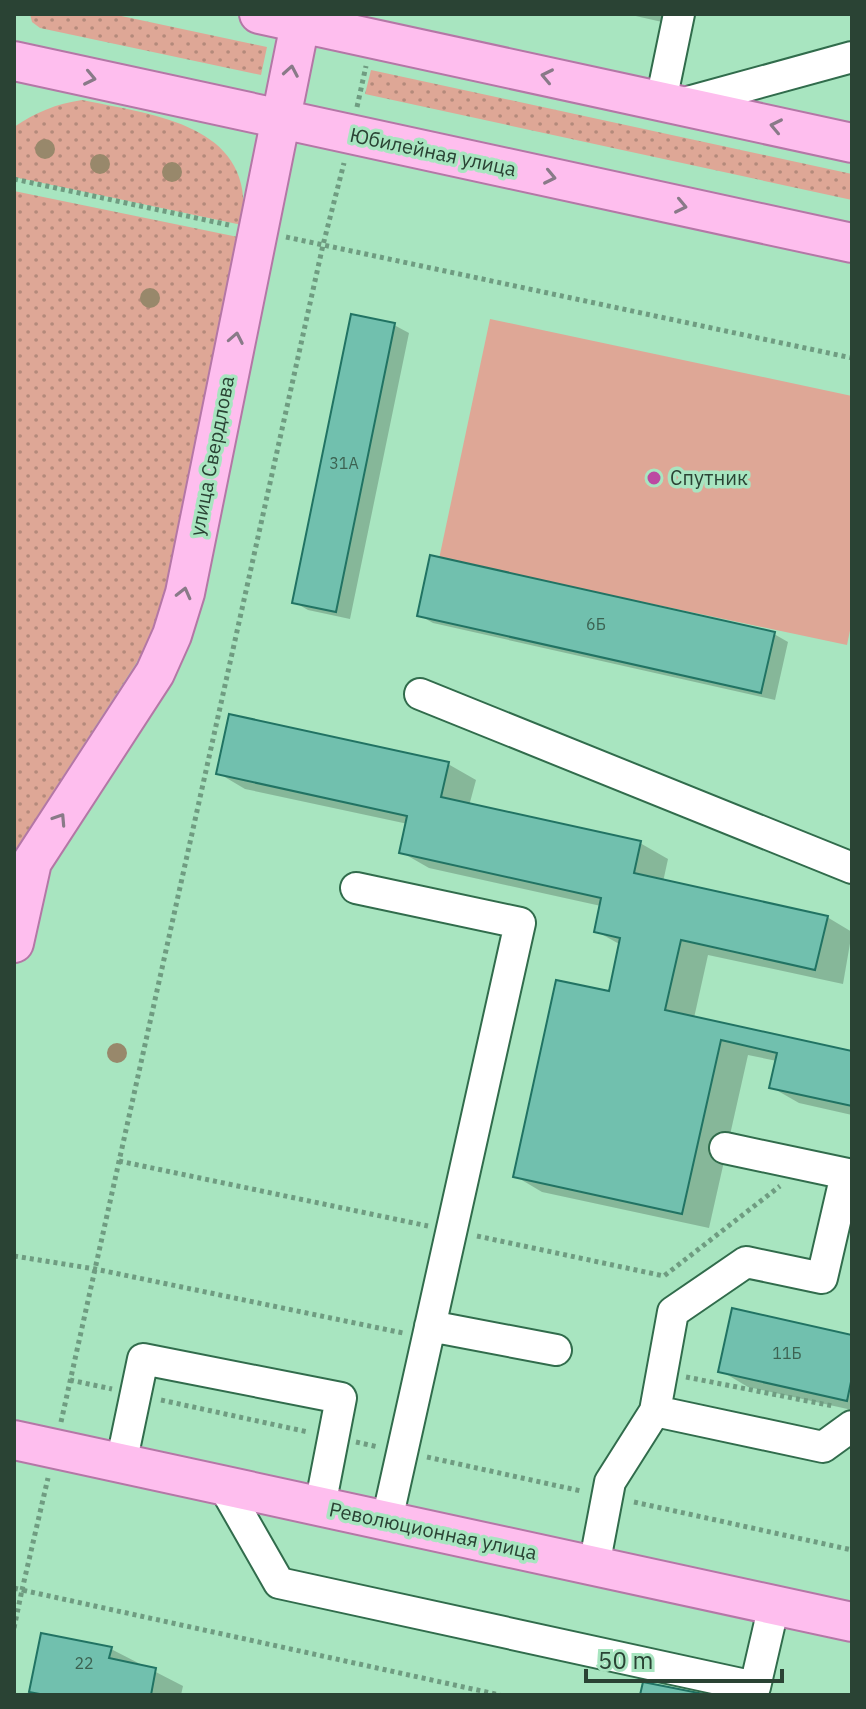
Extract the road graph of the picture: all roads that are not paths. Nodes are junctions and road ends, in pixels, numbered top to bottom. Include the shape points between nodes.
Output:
1 (259, 14) edge
2 (679, 14) edge
3 (301, 19) edge
4 (852, 57) edge
5 (14, 61) edge
6 (669, 103) junction
7 (282, 119) junction
8 (852, 143) edge
9 (844, 245) edge
10 (420, 694) dead end
11 (852, 868) edge
12 (23, 873) edge
13 (356, 888) dead end
14 (14, 943) edge
15 (725, 1148) dead end
16 (849, 1174) edge
17 (843, 1221) edge
18 (429, 1332) junction
19 (556, 1350) dead end
20 (655, 1411) junction
21 (850, 1417) edge
22 (14, 1440) edge
23 (121, 1464) junction
24 (223, 1485) junction
25 (320, 1506) junction
26 (387, 1520) junction
27 (594, 1566) junction
28 (774, 1605) junction
29 (852, 1622) edge

1 - 3 main road
2 - 6 street
6 -> 3 main road
7 -> 3 main road, улица Свердлова
4 - 6 street
5 -> 7 main road, Юбилейная улица
8 -> 6 main road
7 -> 9 main road, Юбилейная улица
12 -> 7 main road, улица Свердлова via 155,673 172,635
10 - 11 street
12 - 14 main road, улица Свердлова
13 - 18 street via 520,923
15 - 16 street
16 - 17 street
17 - 20 street via 822,1278 746,1262 673,1312
18 - 19 street
18 - 26 street
20 - 21 street via 823,1447
20 - 27 street via 610,1482
22 - 23 main road, Революционная улица
23 - 24 main road, Революционная улица
23 - 25 street via 143,1359 341,1398
24 - 25 main road, Революционная улица
24 - 28 street via 279,1583 755,1687
25 - 26 main road, Революционная улица
26 - 27 main road, Революционная улица
27 - 28 main road, Революционная улица
28 - 29 main road, Революционная улица

